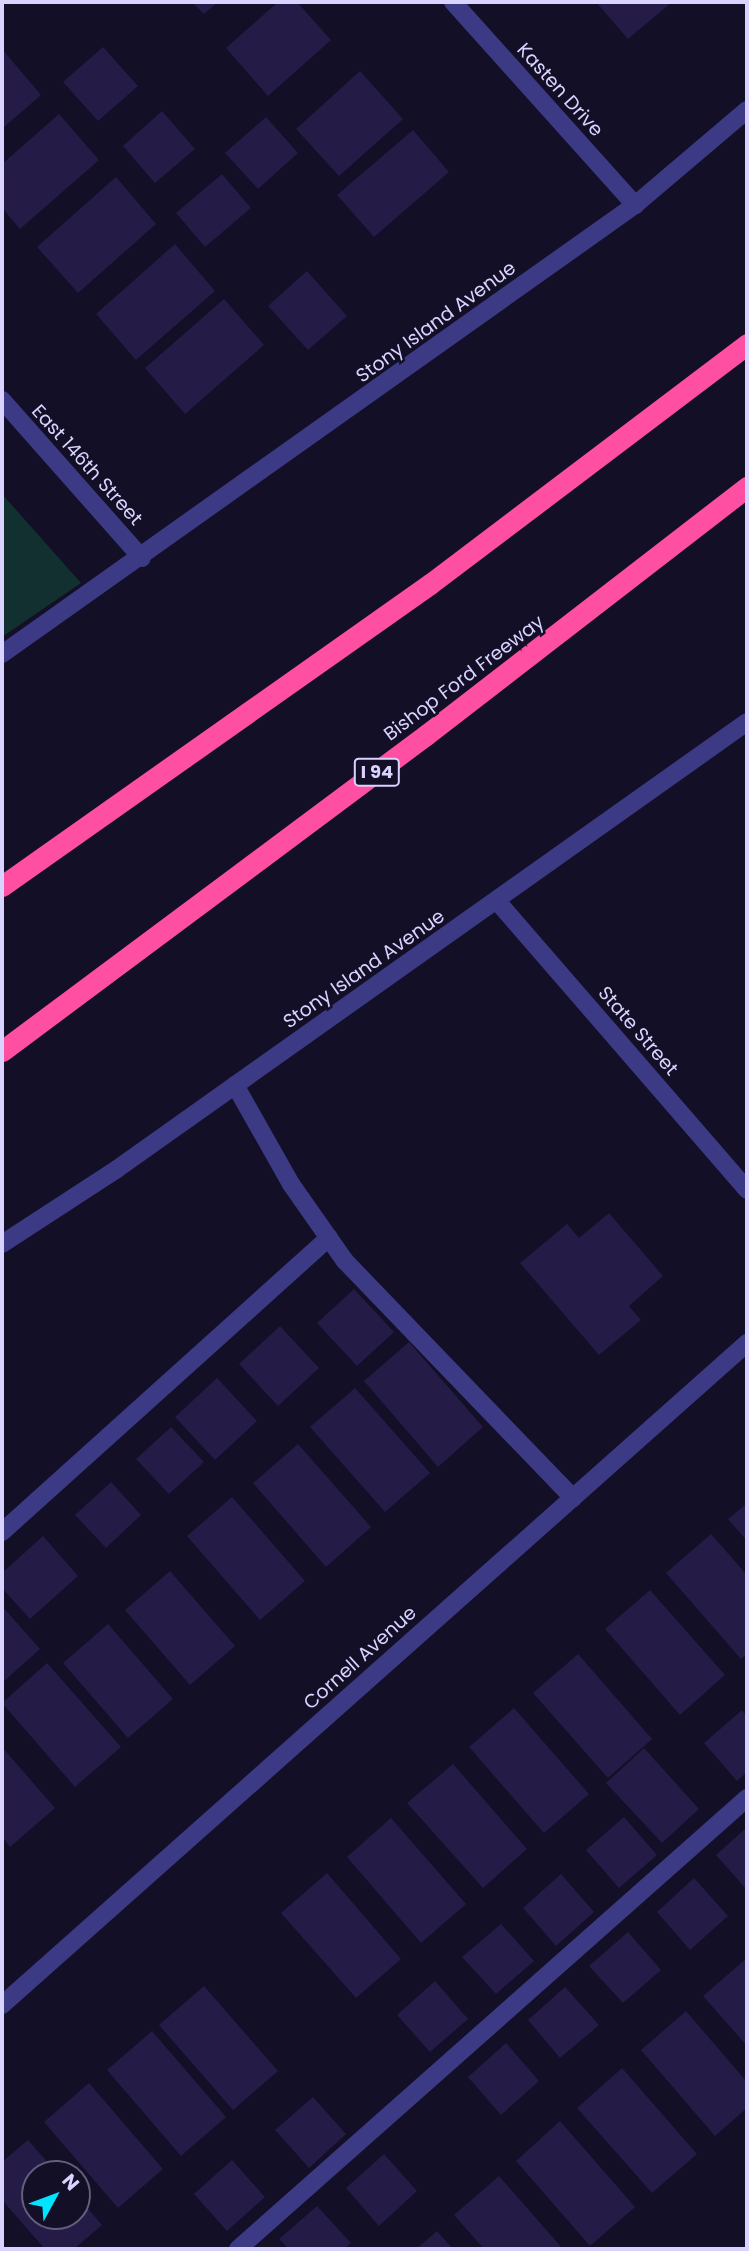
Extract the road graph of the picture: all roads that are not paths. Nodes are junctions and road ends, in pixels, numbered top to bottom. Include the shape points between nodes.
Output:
1 (453, 2) edge
2 (747, 110) edge
3 (635, 205) junction
4 (747, 344) edge
5 (2, 400) edge
6 (747, 487) edge
7 (142, 558) junction
8 (2, 653) edge
9 (747, 722) edge
10 (2, 886) edge
11 (497, 901) junction
12 (2, 1051) edge
13 (235, 1085) junction
14 (747, 1189) edge
15 (328, 1238) junction
16 (2, 1244) edge
17 (747, 1343) edge
18 (573, 1498) junction
19 (2, 1532) edge
20 (747, 1798) edge
21 (2, 2005) edge
22 (238, 2249) edge

1 - 3 street, Kasten Drive
2 - 3 street, Stony Island Avenue
3 - 7 street, Stony Island Avenue
4 - 10 highway via 430,584
5 - 7 street, East 146th Street
6 - 12 highway, Bishop Ford Freeway / I 94 via 426,735
7 - 8 street, Stony Island Avenue
9 - 11 street, Stony Island Avenue
11 - 13 street, Stony Island Avenue
11 - 14 street, State Street
13 - 15 street via 291,1184
13 - 16 street, Stony Island Avenue
15 - 18 street
15 - 19 street
17 - 18 street, Cornell Avenue
18 - 21 street, Cornell Avenue
20 - 22 street

